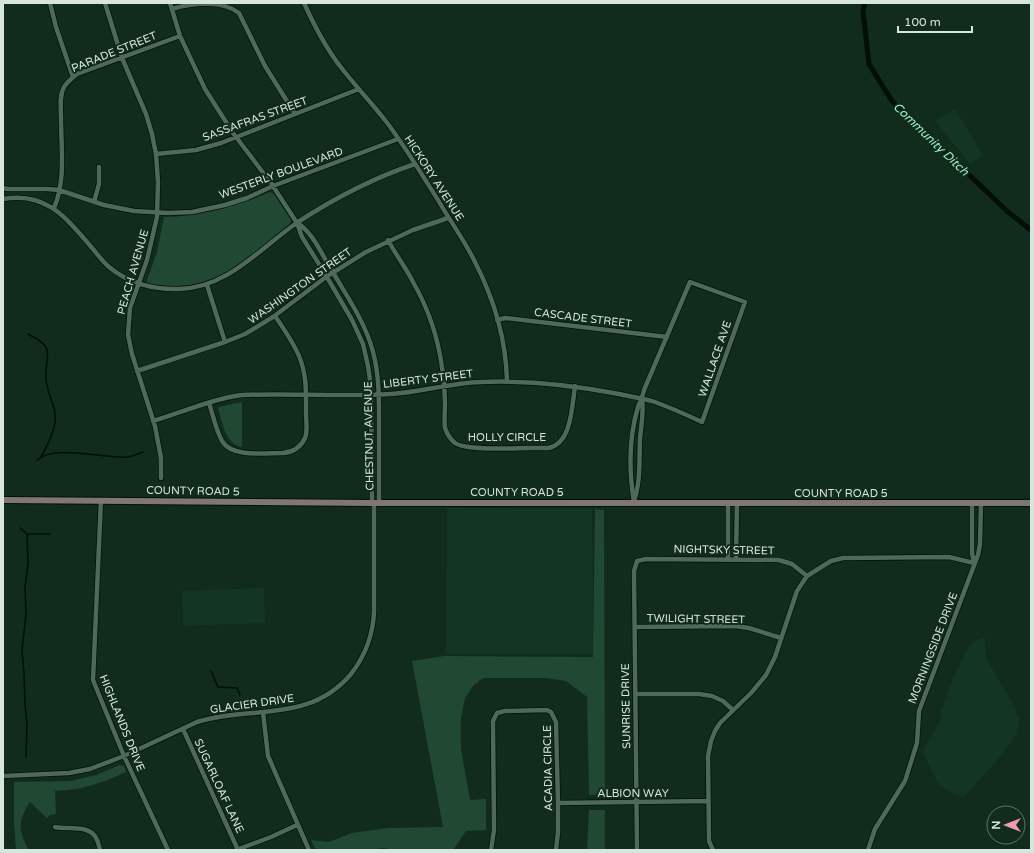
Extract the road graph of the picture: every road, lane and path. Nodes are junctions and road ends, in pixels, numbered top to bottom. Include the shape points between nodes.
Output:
1 (50, 3) edge
2 (105, 3) edge
3 (170, 3) edge
4 (304, 3) edge
5 (172, 9) junction
6 (180, 36) junction
7 (122, 58) junction
8 (73, 77) junction
9 (359, 89) junction
10 (296, 114) junction
11 (236, 137) junction
12 (398, 138) junction
13 (156, 154) junction
14 (414, 164) junction
15 (99, 168) dead end
16 (273, 186) junction
17 (3, 188) edge
18 (59, 190) junction
19 (3, 199) edge
20 (94, 202) junction
21 (54, 208) junction
22 (157, 212) junction
23 (448, 218) junction
24 (297, 223) junction
25 (388, 240) junction
26 (332, 272) junction
27 (326, 277) junction
28 (139, 284) junction
29 (207, 284) junction
30 (276, 316) junction
31 (497, 320) junction
32 (666, 337) junction
33 (225, 342) junction
34 (137, 371) junction
35 (508, 381) junction
36 (444, 386) junction
37 (575, 386) junction
38 (306, 394) junction
39 (371, 394) junction
40 (379, 394) junction
41 (642, 399) junction
42 (209, 403) junction
43 (153, 421) junction
44 (702, 422) joint
45 (161, 478) dead end
46 (3, 500) edge
47 (102, 500) junction
48 (375, 502) junction
49 (634, 502) junction
50 (728, 503) junction
51 (736, 503) junction
52 (972, 503) junction
53 (1031, 503) edge
54 (981, 504) junction
55 (728, 559) junction
56 (736, 559) junction
57 (637, 561) joint
58 (974, 563) junction
59 (807, 576) junction
60 (635, 626) junction
61 (781, 638) junction
62 (635, 694) junction
63 (734, 710) junction
64 (263, 712) junction
65 (183, 729) junction
66 (124, 756) junction
67 (3, 776) edge
68 (708, 801) junction
69 (558, 802) junction
70 (636, 802) junction
71 (297, 824) junction
72 (55, 827) dead end
73 (100, 850) edge
74 (168, 850) edge
75 (237, 850) edge
76 (309, 850) edge
77 (491, 850) edge
78 (556, 850) edge
79 (637, 850) edge
80 (712, 850) edge
81 (868, 850) edge

1 - 8 street
2 - 7 street, PEACH AVENUE
3 - 5 street, CHESTNUT AVENUE
4 - 9 street, HICKORY AVENUE via 328,48
5 - 6 street, CHESTNUT AVENUE
5 - 10 street via 192,5 224,4 235,9 265,66
6 - 7 street, PARADE STREET
6 - 11 street, CHESTNUT AVENUE via 205,89
7 - 8 street, PARADE STREET
7 - 13 street, PEACH AVENUE via 146,114
8 - 18 street, PARADE STREET via 64,87 61,96
9 - 10 street, SASSAFRAS STREET
9 - 12 street, HICKORY AVENUE
10 - 11 street, SASSAFRAS STREET
11 - 13 street, SASSAFRAS STREET via 196,150
11 - 16 street, CHESTNUT AVENUE
12 - 14 street, HICKORY AVENUE
12 - 16 street, WESTERLY BOULEVARD
13 - 22 street, PEACH AVENUE
14 - 23 street, HICKORY AVENUE
14 - 24 street via 356,188
15 - 20 street via 99,184
16 - 22 street, WESTERLY BOULEVARD via 247,198 208,209 192,212
16 - 24 street, CHESTNUT AVENUE
17 - 18 street, WESTERLY BOULEVARD
18 - 20 street, WESTERLY BOULEVARD
18 - 21 street, PARADE STREET
19 - 21 street via 28,198
20 - 22 street, WESTERLY BOULEVARD via 134,211
21 - 28 street via 108,266
22 - 28 street, PEACH AVENUE via 152,243
23 - 25 street, WASHINGTON STREET
23 - 31 street, HICKORY AVENUE via 475,262 492,300
24 - 26 street, CHESTNUT AVENUE via 308,233
24 - 27 street, CHESTNUT AVENUE via 302,237
24 - 29 street via 237,269
25 - 26 street, WASHINGTON STREET
25 - 36 street via 426,308 435,334
26 - 27 street, WASHINGTON STREET
26 - 40 street, CHESTNUT AVENUE via 356,312 370,342
27 - 30 street, WASHINGTON STREET
27 - 39 street, CHESTNUT AVENUE via 363,344
28 - 29 street via 179,290
28 - 34 street, PEACH AVENUE via 130,308 128,334
29 - 33 street
30 - 33 street, WASHINGTON STREET via 254,330
30 - 38 street via 299,356
31 - 32 street, CASCADE STREET via 505,318
31 - 35 street, HICKORY AVENUE
32 - 41 street
32 - 44 street, WALLACE AVE via 690,282 744,302
33 - 34 street, WASHINGTON STREET
34 - 43 street, PEACH AVENUE
35 - 36 street, LIBERTY STREET
35 - 37 street, LIBERTY STREET
36 - 37 street, HOLLY CIRCLE via 445,427 456,444 528,448 549,448 563,440 567,432
36 - 40 street, LIBERTY STREET
37 - 41 street, LIBERTY STREET
38 - 39 street, LIBERTY STREET
38 - 42 street, LIBERTY STREET via 242,395
38 - 42 street via 305,437 296,449 283,453 240,453 227,448 222,441
39 - 40 street, LIBERTY STREET
39 - 48 street, CHESTNUT AVENUE
40 - 48 street, CHESTNUT AVENUE
41 - 44 street, LIBERTY STREET via 653,401
41 - 49 street via 644,408 638,489
41 - 49 street via 638,406 633,437 631,487
42 - 43 street, LIBERTY STREET
43 - 45 street, PEACH AVENUE via 161,458
46 - 47 street, COUNTY ROAD 5
47 - 48 street, COUNTY ROAD 5
47 - 66 street, HIGHLANDS DRIVE via 93,680
48 - 49 street, COUNTY ROAD 5
48 - 64 street, GLACIER DRIVE via 374,619 362,658 346,680 326,696 300,707
49 - 50 street, COUNTY ROAD 5
50 - 51 street, COUNTY ROAD 5
50 - 55 street
51 - 52 street, COUNTY ROAD 5
51 - 56 street
52 - 54 street, COUNTY ROAD 5
52 - 58 street, MORNINGSIDE DRIVE
53 - 54 street, COUNTY ROAD 5
54 - 58 street, MORNINGSIDE DRIVE via 980,544
55 - 56 street, NIGHTSKY STREET
55 - 57 street, NIGHTSKY STREET via 646,558
56 - 59 street, NIGHTSKY STREET via 780,560 792,564
57 - 60 street, SUNRISE DRIVE via 634,571
58 - 59 street via 949,557 843,558 831,561
58 - 81 street, MORNINGSIDE DRIVE via 919,711 917,744 905,781 876,829
59 - 61 street via 797,591
60 - 61 street, TWILIGHT STREET via 735,626
60 - 62 street, SUNRISE DRIVE
61 - 63 street via 766,675
62 - 63 street via 712,696
62 - 70 street, SUNRISE DRIVE
63 - 68 street via 720,723 710,741
64 - 65 street, GLACIER DRIVE via 209,719
64 - 71 street via 268,756
65 - 66 street, GLACIER DRIVE
65 - 75 street, SUGARLOAF LANE
66 - 67 street, GLACIER DRIVE via 79,772
66 - 74 street, HIGHLANDS DRIVE
68 - 70 street, ALBION WAY
68 - 80 street via 709,841
69 - 70 street, ALBION WAY
69 - 77 street, ACADIA CIRCLE via 554,716 547,710 497,713 493,721 494,830
69 - 78 street, ACADIA CIRCLE
70 - 79 street, SUNRISE DRIVE
71 - 75 street
71 - 76 street
72 - 73 street via 89,831 96,837

